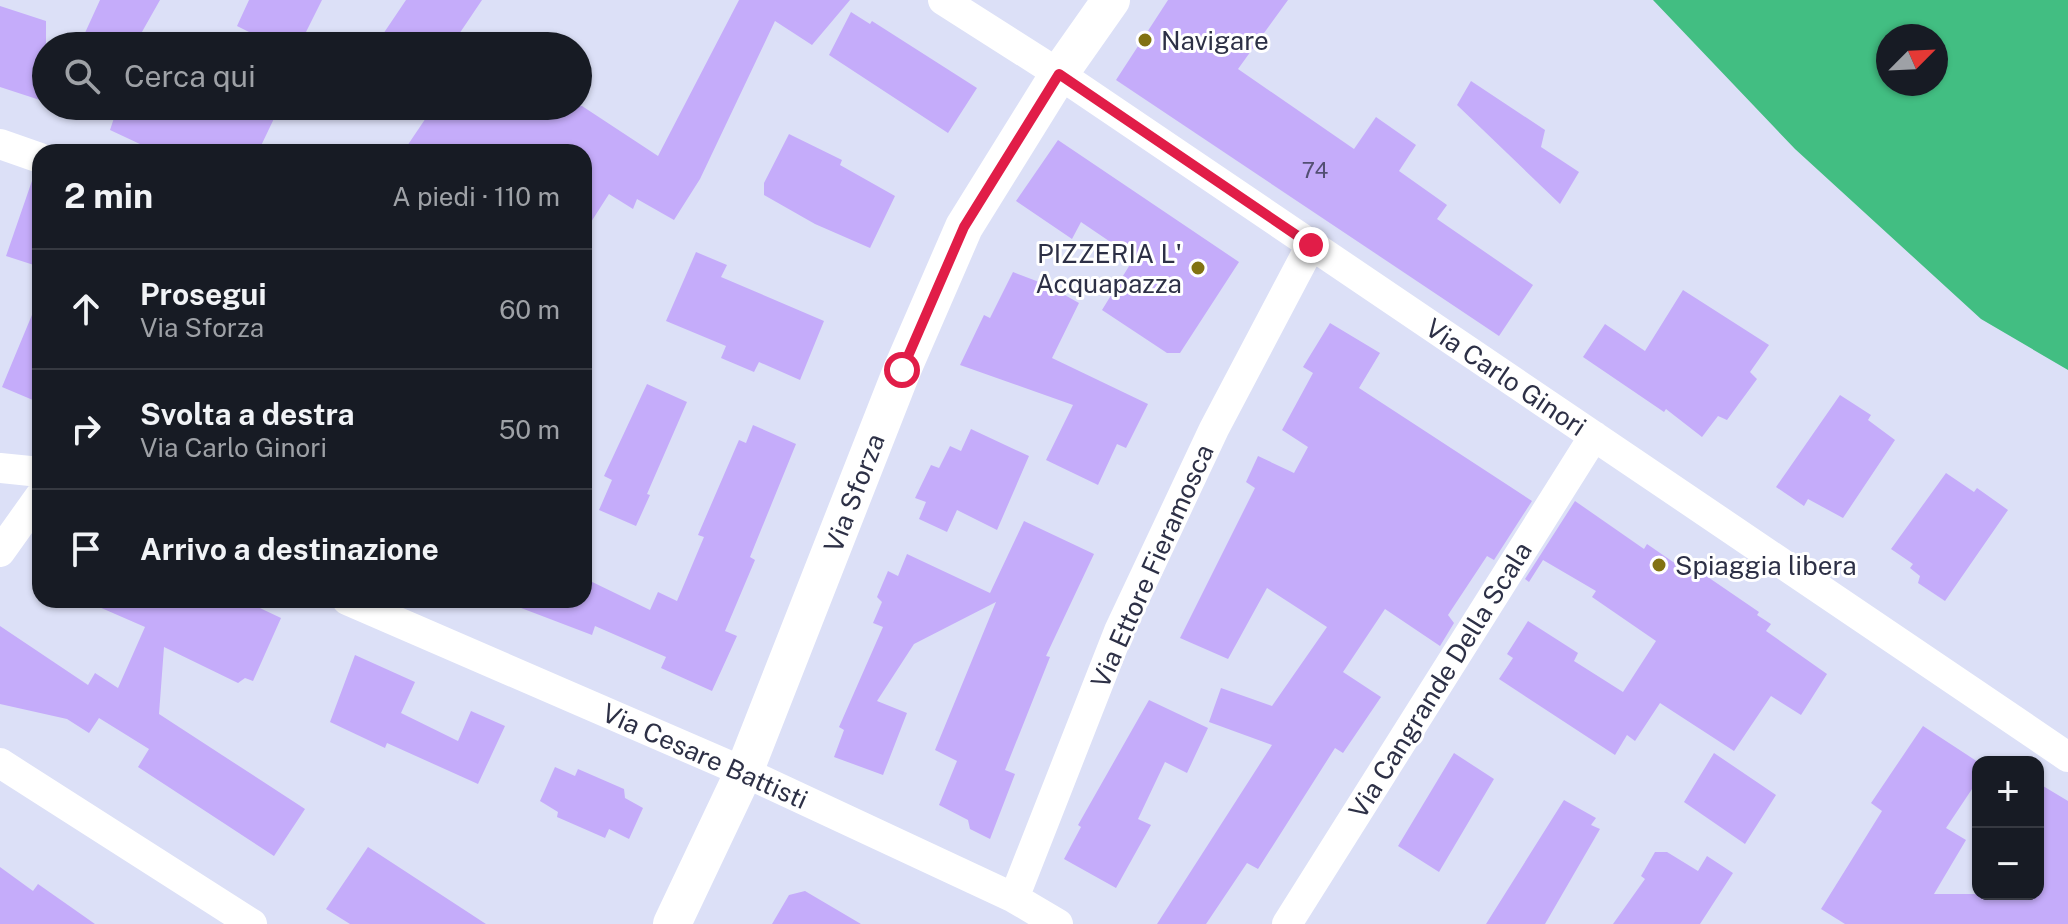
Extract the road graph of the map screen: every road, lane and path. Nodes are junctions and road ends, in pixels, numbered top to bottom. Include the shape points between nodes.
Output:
1 (943, 0) edge
2 (1111, 0) edge
3 (1059, 74) junction
4 (0, 144) edge
5 (32, 155) edge
6 (1311, 245) junction
7 (1594, 436) junction
8 (0, 468) edge
9 (32, 471) edge
10 (32, 507) edge
11 (0, 552) edge
12 (365, 608) edge
13 (2068, 757) edge
14 (0, 763) edge
15 (744, 772) junction
16 (1014, 898) junction
17 (252, 924) edge
18 (672, 924) edge
19 (1058, 924) edge
20 (1287, 924) edge

1 - 3 street, Via Carlo Ginori
2 - 3 street, Via Sforza
3 - 6 street, Via Carlo Ginori
3 - 15 street, Via Sforza via 964,227
4 - 5 street
6 - 7 street, Via Carlo Ginori
6 - 16 street, Via Ettore Fieramosca via 1214,429 1119,631
7 - 13 street, Via Carlo Ginori
7 - 20 street, Via Cangrande Della Scala
8 - 9 street
10 - 11 street
12 - 15 street, Via Cesare Battisti
14 - 17 street
15 - 16 street, Via Cesare Battisti
15 - 18 street, Via Sforza
16 - 19 street, Via Cesare Battisti

